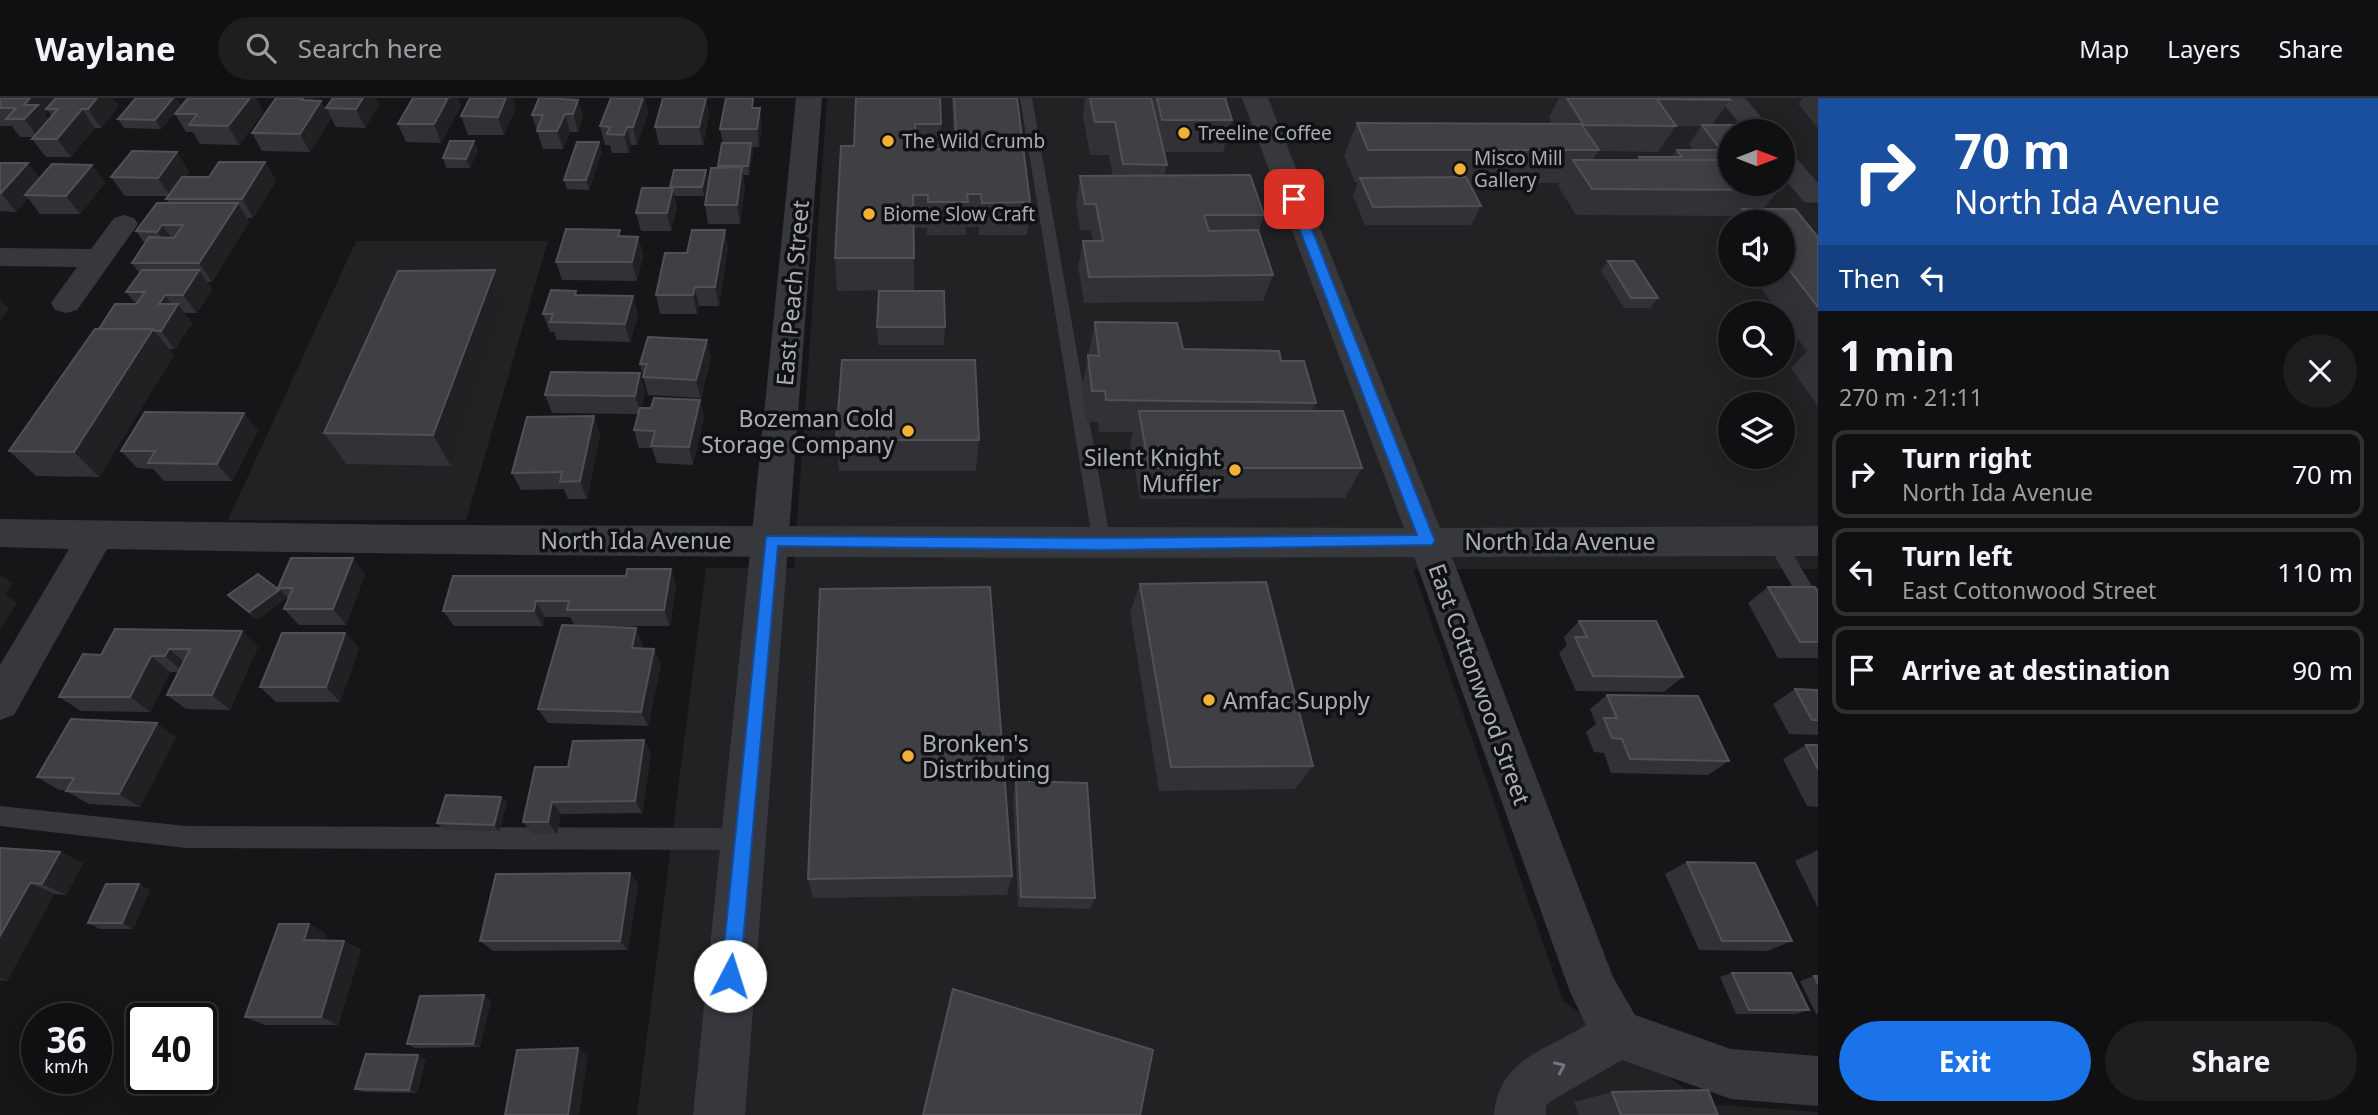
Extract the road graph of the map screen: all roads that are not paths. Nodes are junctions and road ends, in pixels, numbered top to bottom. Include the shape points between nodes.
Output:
1 (809, 98) edge
2 (1026, 98) edge
3 (1255, 98) edge
4 (1731, 98) edge
5 (1749, 119) edge
6 (1796, 175) edge
7 (1814, 196) dead end
8 (124, 224) dead end
9 (0, 257) edge
10 (99, 258) junction
11 (66, 303) dead end
12 (0, 533) edge
13 (97, 534) junction
14 (771, 540) junction
15 (1427, 541) junction
16 (1775, 541) junction
17 (1818, 541) edge
18 (1102, 544) junction
19 (1818, 613) edge
20 (3, 691) edge
21 (0, 817) edge
22 (741, 839) junction
23 (1618, 1034) junction
24 (1818, 1081) edge
25 (719, 1115) edge
26 (1520, 1115) edge

1 - 14 street, East Peach Street
2 - 18 lane
3 - 15 street, East Cottonwood Street
4 - 5 street
6 - 7 street
8 - 10 street
9 - 10 street
10 - 11 street
12 - 13 street, North Ida Avenue
13 - 14 street, North Ida Avenue
13 - 20 street
14 - 18 street, North Ida Avenue
14 - 22 street, East Peach Street
15 - 16 street, North Ida Avenue
15 - 18 street, North Ida Avenue
15 - 23 street, East Cottonwood Street via 1594,992
16 - 17 street, North Ida Avenue
16 - 19 lane
21 - 22 lane via 186,837
22 - 25 street, East Peach Street
23 - 24 street via 1731,1074
26 -> 23 street via 1528,1087 1543,1074

